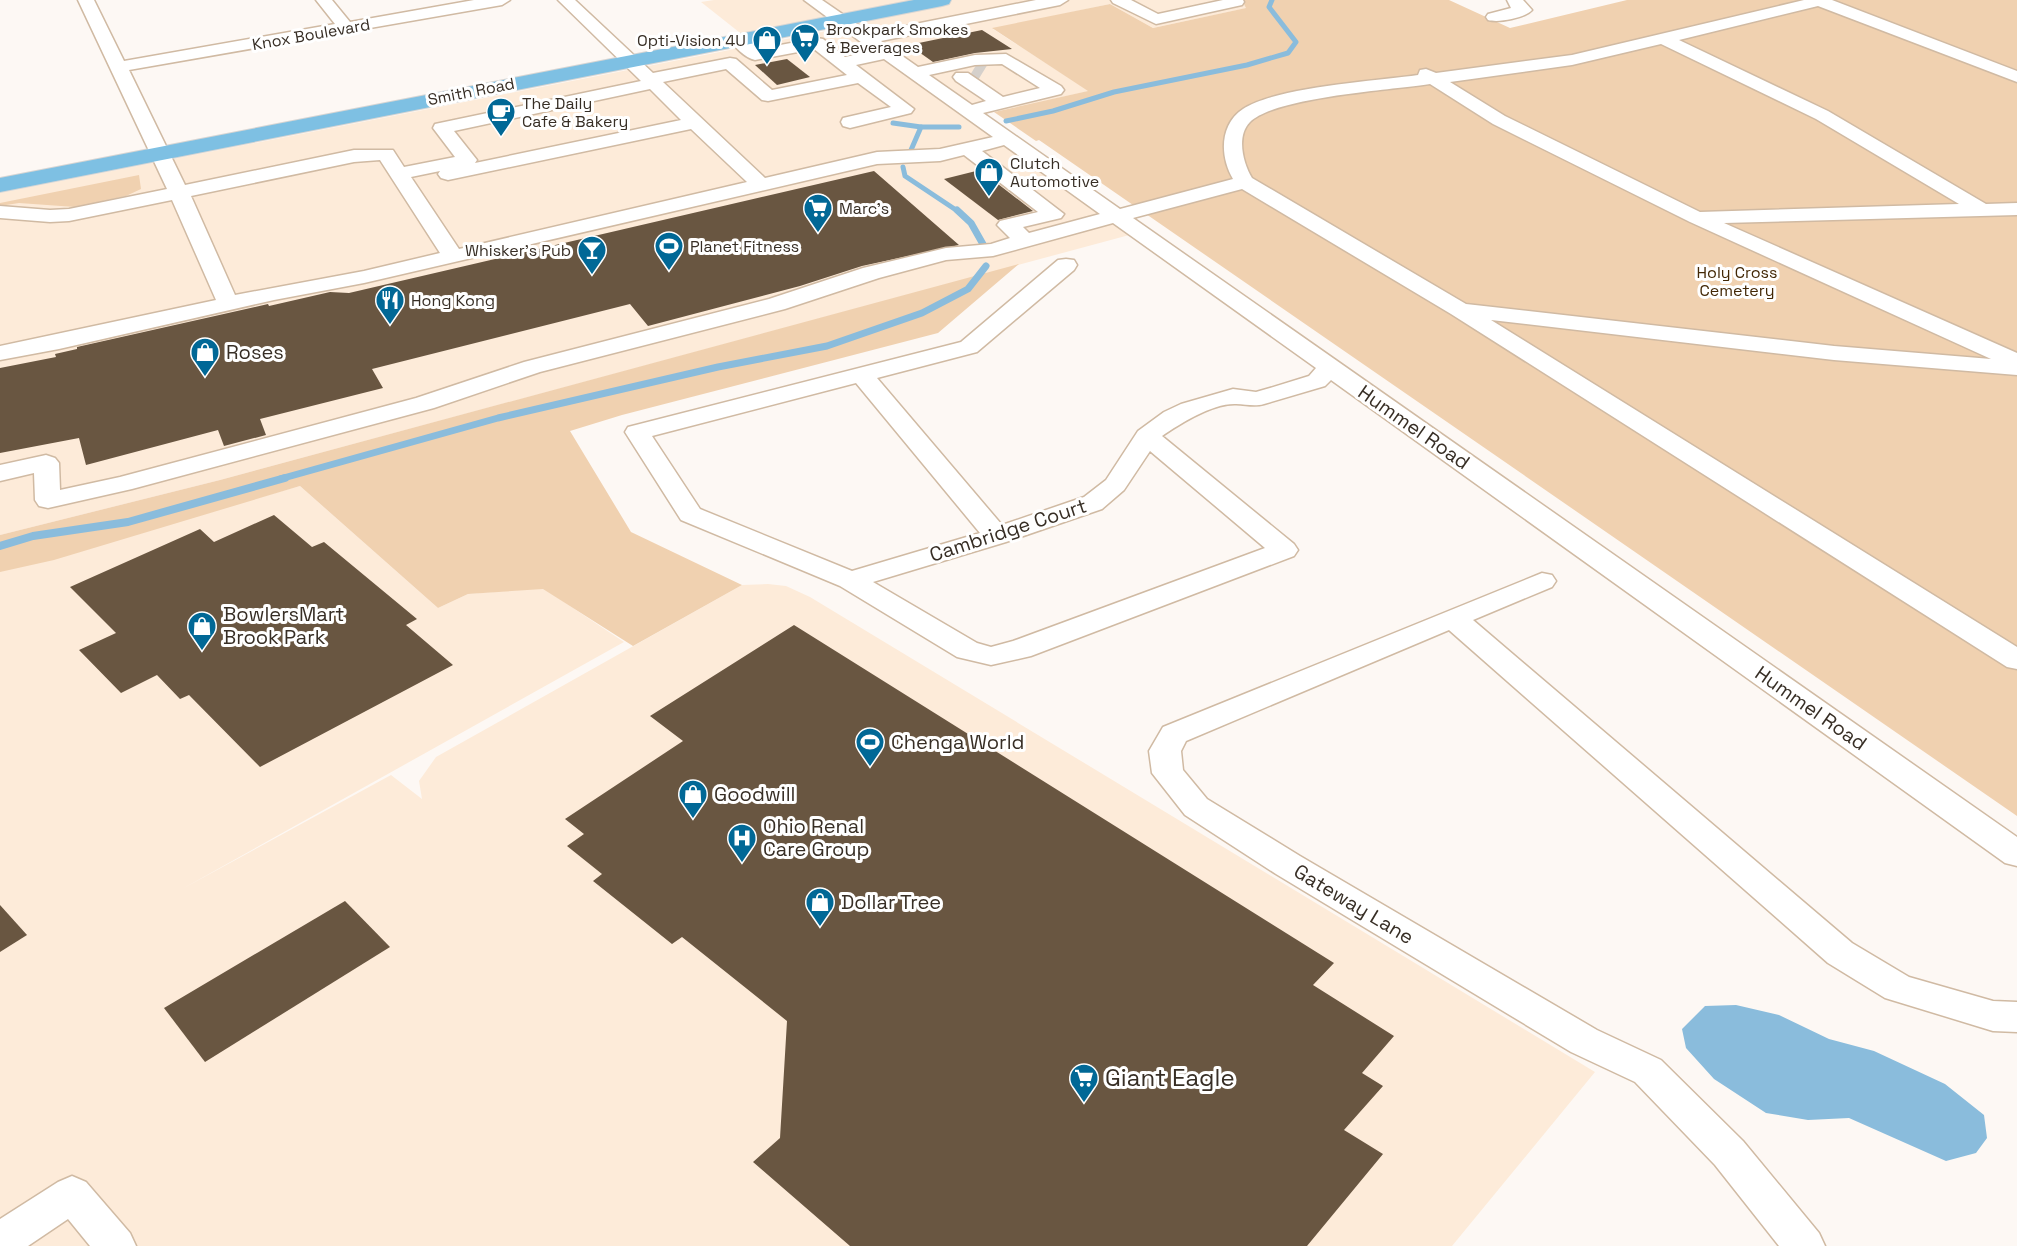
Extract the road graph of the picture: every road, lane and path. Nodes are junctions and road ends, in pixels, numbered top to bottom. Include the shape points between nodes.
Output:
1 (86, 0) edge
2 (324, 0) edge
3 (502, 0) edge
4 (566, 0) edge
5 (812, 0) edge
6 (1060, 0) edge
7 (1147, 0) edge
8 (1232, 0) edge
9 (1515, 0) edge
10 (1123, 1) edge
11 (1821, 1) edge
12 (927, 2) edge
13 (1494, 17) dead end
14 (840, 20) junction
15 (957, 20) junction
16 (346, 28) junction
17 (737, 39) junction
18 (1664, 39) junction
19 (877, 46) junction
20 (631, 60) junction
21 (842, 63) junction
22 (1416, 64) dead end
23 (120, 67) junction
24 (965, 69) junction
25 (914, 73) junction
26 (861, 77) junction
27 (2017, 77) edge
28 (1432, 79) junction
29 (653, 81) junction
30 (1012, 95) junction
31 (968, 111) junction
32 (696, 122) junction
33 (850, 122) dead end
34 (1007, 139) junction
35 (967, 148) junction
36 (160, 153) junction
37 (402, 178) junction
38 (1245, 182) junction
39 (0, 185) edge
40 (761, 185) junction
41 (179, 192) junction
42 (2017, 209) edge
43 (1982, 210) junction
44 (0, 212) edge
45 (1116, 216) junction
46 (1697, 218) junction
47 (1025, 240) junction
48 (453, 256) junction
49 (1066, 265) dead end
50 (228, 303) junction
51 (1459, 309) junction
52 (0, 353) edge
53 (2017, 362) edge
54 (1330, 367) junction
55 (2017, 368) edge
56 (862, 375) junction
57 (1146, 436) junction
58 (0, 473) edge
59 (997, 536) junction
60 (850, 580) junction
61 (1542, 581) dead end
62 (1453, 618) junction
63 (2017, 660) edge
64 (2017, 854) edge
65 (2017, 1017) edge
66 (0, 1242) edge
67 (115, 1246) edge
68 (1804, 1246) edge

1 - 23 street
2 - 16 street
3 - 16 street, Knox Boulevard
4 - 20 street
5 - 14 street, Hummel Road
6 - 15 street
7 - 10 street
8 - 10 street via 1236,2 1163,19 1150,18
9 - 13 street via 1524,9
11 - 18 street
11 - 27 street
12 - 14 main road, Smith Road
12 - 15 street
14 - 17 main road, Smith Road
14 - 19 street, Hummel Road
15 - 19 street
16 - 23 street, Knox Boulevard
17 - 20 main road, Smith Road
17 - 21 street via 755,54 817,43
18 - 28 street via 1572,60
18 - 43 street via 1822,115
19 - 21 street
19 - 25 street, Hummel Road
20 - 29 street
20 - 36 main road, Smith Road
21 - 26 street
22 - 28 street
23 - 36 street
24 - 25 street
24 - 30 street
24 - 30 street
24 - 30 street via 1006,59 1055,90
25 - 31 street, Hummel Road
26 - 29 street via 768,96 730,63
26 - 33 street via 905,110
28 - 38 street via 1312,95 1247,114 1236,128 1231,145 1238,172
28 - 46 street via 1499,120
29 - 32 street
29 - 37 street via 442,128 467,160
30 - 31 street
31 - 34 street, Hummel Road
32 - 37 street
32 - 40 street
34 - 35 street
34 - 45 street, Hummel Road
35 - 40 street via 933,156 877,158
35 - 47 street via 1054,214 1007,225
36 - 39 main road, Smith Road
36 - 41 street
37 - 41 street via 386,154 365,154
37 - 48 street
38 - 45 street
38 - 51 street
40 - 48 street
41 - 44 street via 69,215
41 - 50 street
42 - 43 street
43 - 46 street
45 - 47 street
45 - 54 street, Hummel Road
46 - 53 street
47 - 58 street via 993,250 946,254 871,273 777,304 532,367 425,403 123,484 48,500 46,463
48 - 50 street
49 - 56 street via 969,347
50 - 52 street
51 - 55 street via 1834,353
51 - 63 street
54 - 57 street, Cambridge Court via 1317,381 1256,399 1233,396 1182,413
54 - 64 street, Hummel Road
56 - 59 street
56 - 60 street via 637,432 690,514
57 - 59 street, Cambridge Court via 1105,495 1071,512
57 - 60 street via 1284,550 1021,649 991,656 967,650
59 - 60 street, Cambridge Court
61 - 62 street, Gateway Lane
62 - 65 street via 1840,953 1898,988 1993,1016
62 - 68 street, Gateway Lane via 1174,734 1165,751 1167,773 1196,807 1288,865 1584,1041 1648,1071 1729,1153
66 - 67 street via 72,1194

